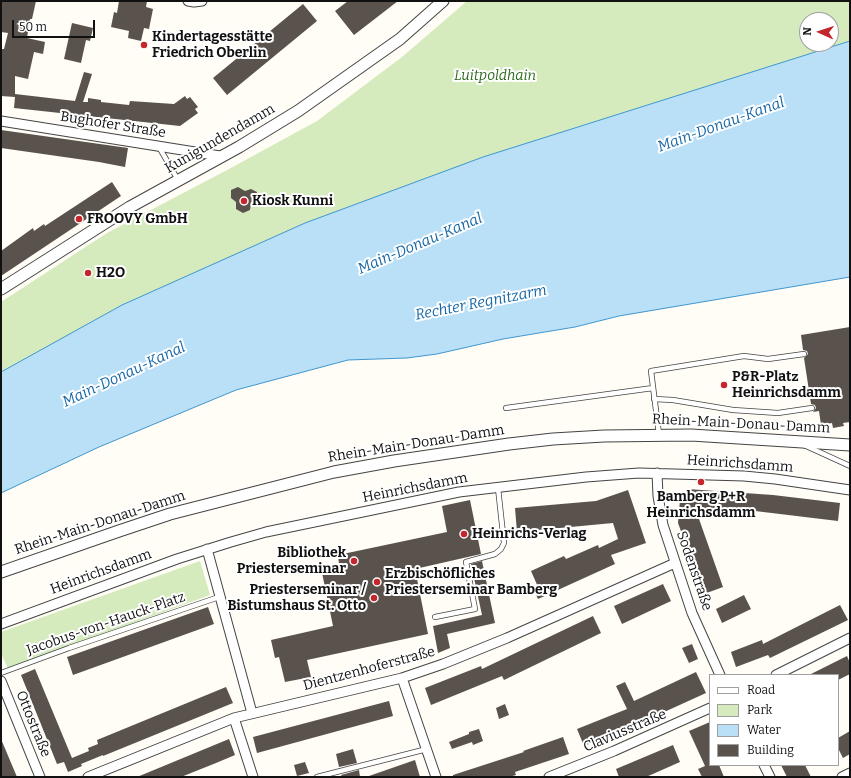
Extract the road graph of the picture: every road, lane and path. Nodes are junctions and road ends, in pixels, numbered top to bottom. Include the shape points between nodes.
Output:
1 (188, 1) edge
2 (202, 1) edge
3 (443, 1) edge
4 (1, 121) edge
5 (159, 146) junction
6 (220, 156) junction
7 (178, 180) junction
8 (1, 289) edge
9 (804, 354) dead end
10 (653, 388) junction
11 (654, 399) junction
12 (506, 408) dead end
13 (812, 408) dead end
14 (658, 434) junction
15 (795, 442) junction
16 (850, 445) edge
17 (850, 466) edge
18 (657, 473) junction
19 (498, 488) junction
20 (850, 490) edge
21 (207, 549) junction
22 (675, 563) junction
23 (1, 572) edge
24 (219, 597) junction
25 (435, 617) dead end
26 (1, 624) edge
27 (850, 638) edge
28 (1, 673) edge
29 (720, 674) edge
30 (778, 674) edge
31 (402, 678) junction
32 (1, 681) edge
33 (709, 708) edge
34 (252, 713) junction
35 (234, 718) junction
36 (427, 749) junction
37 (764, 766) edge
38 (850, 773) edge
39 (40, 777) edge
40 (88, 777) edge
41 (252, 777) edge
42 (317, 777) edge
43 (436, 777) edge
44 (549, 777) edge
45 (770, 777) edge
46 (842, 777) edge

1 - 2 street
3 - 6 street, Kunigundendamm via 400,39 339,83 298,111
4 - 5 street, Bughofer Straße
5 - 6 street, Bughofer Straße
5 - 7 lane
6 - 7 street, Kunigundendamm
7 - 8 street, Kunigundendamm
9 - 10 lane via 768,359 744,356 651,371
10 - 11 lane
10 - 12 lane
11 - 13 lane via 733,410 778,413
11 - 14 lane
14 - 15 street, Rhein-Main-Donau-Damm
14 - 23 street, Rhein-Main-Donau-Damm via 546,440 402,459 334,472 170,514
15 - 16 street, Rhein-Main-Donau-Damm
15 - 17 lane
18 - 19 street, Heinrichsdamm via 586,477
18 - 20 street, Heinrichsdamm via 744,476
18 - 22 street, Sodenstraße via 663,525
19 - 21 street, Heinrichsdamm via 453,493 266,532
19 - 25 lane via 504,543 501,550 466,562 475,609
21 - 24 street
21 - 26 street, Heinrichsdamm
22 - 29 street, Sodenstraße via 692,613
22 - 31 street, Dientzenhoferstraße via 508,638
24 - 28 lane, Jacobus-von-Hauck-Platz
24 - 34 street
27 - 30 street
31 - 34 street, Dientzenhoferstraße
31 - 36 street
32 - 39 street, Ottostraße
33 - 44 street, Claviusstraße
34 - 35 street, Dientzenhoferstraße
35 - 40 street, Dientzenhoferstraße
35 - 41 street
36 - 42 lane
36 - 43 street
37 - 45 street
38 - 46 street

